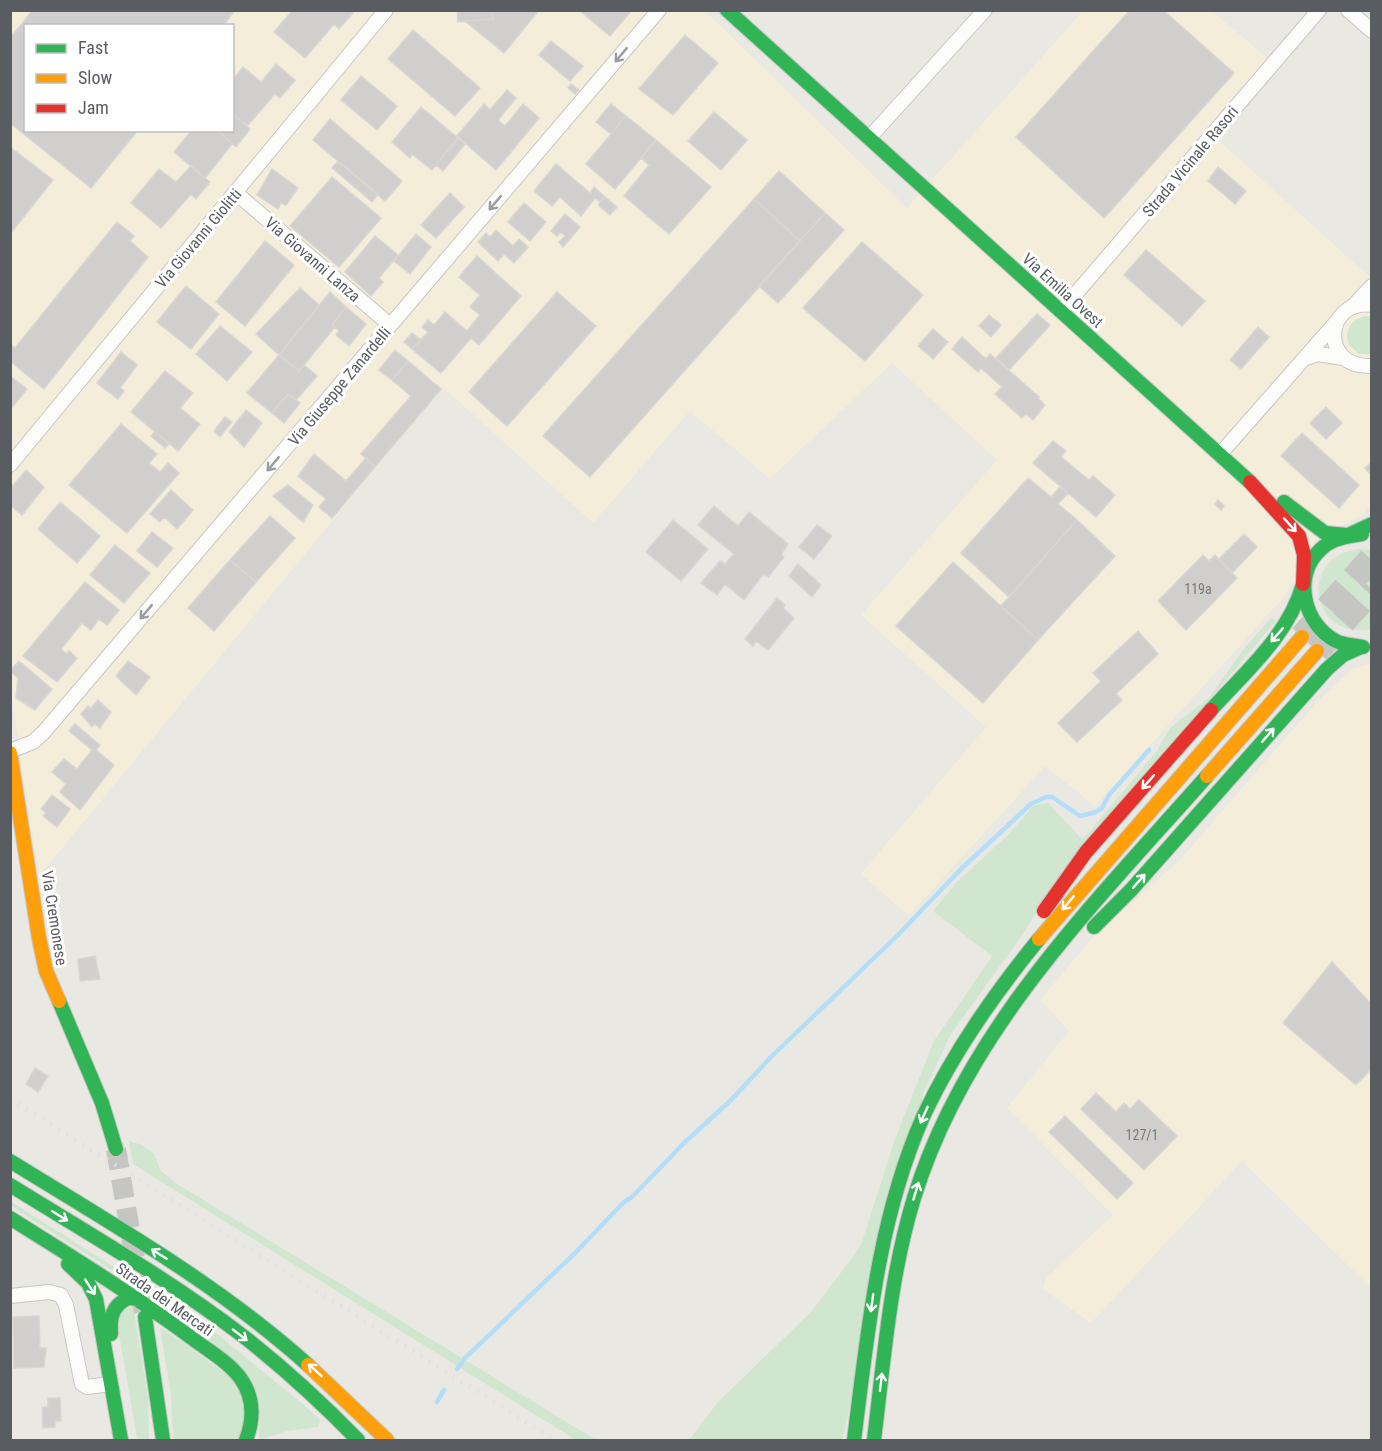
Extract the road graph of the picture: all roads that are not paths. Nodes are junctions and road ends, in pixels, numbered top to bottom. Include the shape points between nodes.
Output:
1 (386, 10) edge
2 (659, 10) edge
3 (727, 10) edge
4 (985, 10) edge
5 (1319, 10) edge
6 (1348, 10) edge
7 (1371, 32) edge
8 (869, 138) junction
9 (236, 193) junction
10 (1371, 286) edge
11 (1371, 305) edge
12 (1353, 306) junction
13 (1061, 311) junction
14 (1338, 320) junction
15 (390, 325) junction
16 (1343, 358) junction
17 (1304, 359) junction
18 (1371, 366) edge
19 (1221, 453) junction
20 (10, 465) edge
21 (1236, 466) junction
22 (1371, 524) edge
23 (1348, 535) junction
24 (1371, 535) edge
25 (1303, 584) junction
26 (1302, 637) tunnel mouth
27 (1366, 646) edge
28 (1317, 651) tunnel mouth
29 (10, 752) edge
30 (940, 1082) junction
31 (943, 1121) junction
32 (116, 1149) tunnel mouth
33 (10, 1161) edge
34 (10, 1185) edge
35 (10, 1218) edge
36 (10, 1227) edge
37 (10, 1296) edge
38 (140, 1299) junction
39 (145, 1317) tunnel mouth
40 (111, 1384) junction
41 (340, 1393) junction
42 (116, 1413) junction
43 (159, 1414) junction
44 (121, 1440) edge
45 (155, 1440) edge
46 (163, 1440) edge
47 (246, 1440) edge
48 (358, 1440) edge
49 (387, 1440) edge
50 (401, 1440) edge
51 (854, 1440) edge
52 (874, 1440) edge

1 - 9 street, Via Giovanni Giolitti
2 -> 15 street, Via Giuseppe Zanardelli
3 - 8 main road, Via Emilia Ovest
4 - 8 street
5 - 13 street, Strada Vicinale Rasori
6 - 7 street
8 - 13 main road, Via Emilia Ovest
9 - 15 street, Via Giovanni Lanza
9 - 20 street, Via Giovanni Giolitti
10 - 12 street
11 - 12 street
12 - 14 street
13 - 19 main road, Via Emilia Ovest
14 - 16 street via 1334,339
14 - 17 street
15 -> 29 street, Via Giuseppe Zanardelli via 43,733
16 - 17 street via 1318,354
16 - 18 street via 1352,364
17 - 19 street
19 - 21 main road, Via Emilia Ovest
21 - 23 main road, Via Emilia Ovest via 1316,528 1330,535
21 -> 25 main road, Via Emilia Ovest via 1299,536 1304,555
22 - 23 main road
23 - 24 main road, Via Emilia Ovest
23 - 25 main road, Via Emilia Ovest via 1331,541 1318,552
25 - 27 main road, Via Emilia Ovest via 1306,610 1315,625 1336,641
25 -> 30 main road via 1286,625 1064,880 964,1024
26 -> 30 main road via 1016,966 968,1033
31 -> 27 main road via 1005,1027 1052,967 1131,890 1327,669 1343,655
28 - 31 main road via 1028,984 974,1062
29 - 32 main road, Via Cremonese via 43,960 54,995 102,1103
30 -> 51 main road via 911,1145 885,1231
52 -> 31 main road via 901,1249 920,1177
41 -> 33 main road via 222,1296
34 -> 48 main road via 227,1325 286,1372
35 - 38 main road, Strada dei Mercati
36 -> 40 main road via 70,1266 91,1288 98,1305
37 - 40 street via 49,1292 61,1295 82,1384
38 - 42 main road via 123,1300 111,1315
38 - 47 main road, Strada dei Mercati via 239,1375 253,1409
39 - 43 main road
40 - 42 main road
41 - 49 main road
41 - 50 main road
42 - 44 main road
43 - 45 main road
43 - 46 main road

